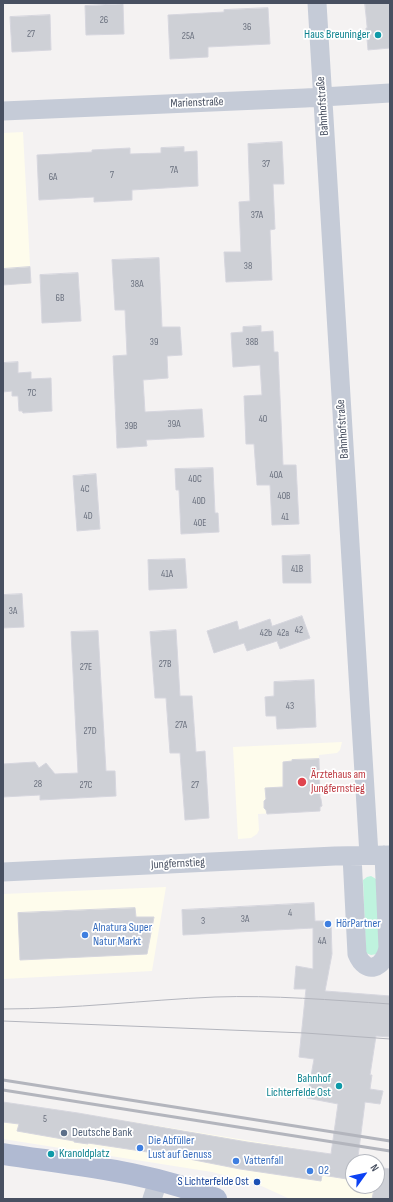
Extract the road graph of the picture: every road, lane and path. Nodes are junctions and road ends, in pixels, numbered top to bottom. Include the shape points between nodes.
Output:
1 (317, 3) edge
2 (390, 93) edge
3 (323, 96) junction
4 (3, 111) edge
5 (374, 855) edge
6 (3, 872) edge
7 (3, 1154) edge
8 (155, 1190) edge
9 (216, 1199) edge

1 - 3 street, Bahnhofstraße
2 - 3 street, Marienstraße
3 - 4 street, Marienstraße
3 - 5 street, Bahnhofstraße
5 - 5 street via 357,954 364,965 369,967 382,963 387,956 388,948
5 - 6 street, Jungfernstieg
7 - 8 main road via 130,1173
8 - 9 main road via 186,1188

